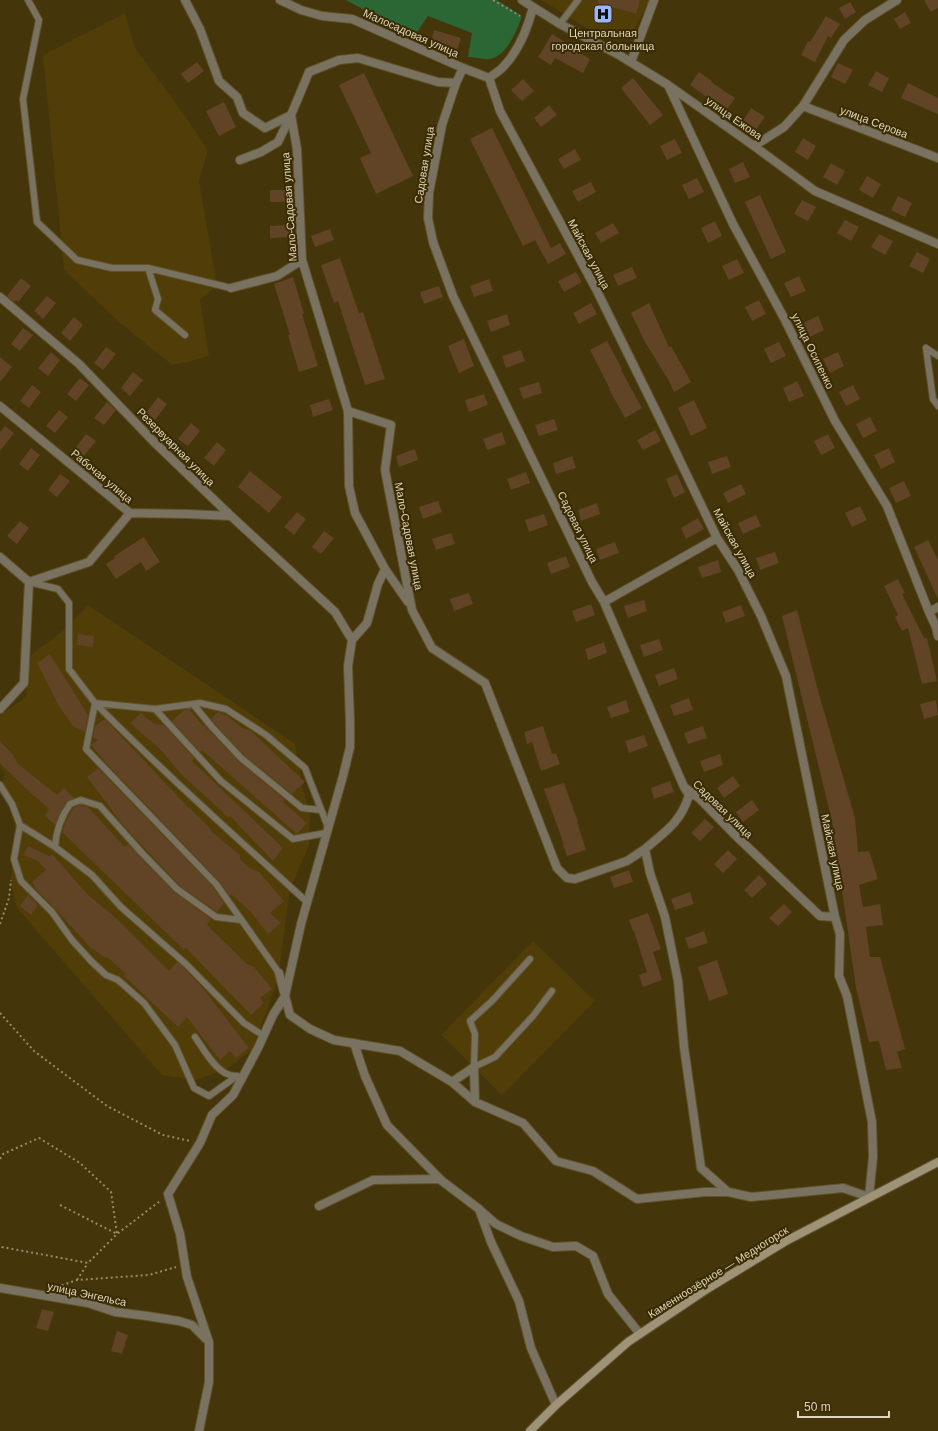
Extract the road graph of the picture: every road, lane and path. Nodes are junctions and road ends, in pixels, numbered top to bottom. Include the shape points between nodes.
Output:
1 (28, 0) edge
2 (185, 0) edge
3 (280, 0) edge
4 (493, 0) edge
5 (522, 0) edge
6 (578, 0) edge
7 (654, 0) edge
8 (897, 0) edge
9 (533, 7) junction
10 (529, 22) junction
11 (560, 24) junction
12 (631, 62) junction
13 (463, 68) junction
14 (489, 78) junction
15 (456, 83) junction
16 (668, 85) junction
17 (803, 106) junction
18 (291, 115) junction
19 (754, 146) junction
20 (938, 158) edge
21 (240, 160) dead end
22 (938, 244) edge
23 (302, 260) junction
24 (148, 268) junction
25 (231, 288) joint
26 (0, 298) edge
27 (185, 335) dead end
28 (938, 356) edge
29 (0, 406) edge
30 (938, 406) edge
31 (348, 412) junction
32 (130, 514) junction
33 (231, 516) junction
34 (717, 538) junction
35 (0, 557) edge
36 (385, 569) junction
37 (29, 582) junction
38 (604, 602) junction
39 (938, 607) edge
40 (412, 610) junction
41 (929, 612) junction
42 (937, 629) edge
43 (938, 636) edge
44 (352, 640) junction
45 (95, 703) junction
46 (193, 704) junction
47 (0, 709) edge
48 (155, 709) junction
49 (0, 785) edge
50 (684, 787) junction
51 (321, 810) junction
52 (20, 825) junction
53 (327, 830) junction
54 (55, 847) junction
55 (646, 849) junction
56 (14, 859) junction
57 (307, 902) junction
58 (835, 917) junction
59 (241, 920) junction
60 (0, 924) edge
61 (530, 960) dead end
62 (279, 973) joint
63 (552, 991) dead end
64 (285, 996) junction
65 (0, 1013) edge
66 (264, 1036) junction
67 (195, 1037) dead end
68 (354, 1043) junction
69 (249, 1066) junction
70 (474, 1067) junction
71 (237, 1076) junction
72 (452, 1082) junction
73 (475, 1102) junction
74 (200, 1143) junction
75 (0, 1159) edge
76 (938, 1162) edge
77 (439, 1179) junction
78 (728, 1192) junction
79 (168, 1194) junction
80 (869, 1197) junction
81 (60, 1205) dead end
82 (319, 1206) dead end
83 (479, 1209) junction
84 (117, 1234) junction
85 (0, 1244) edge
86 (88, 1262) junction
87 (185, 1265) junction
88 (77, 1280) junction
89 (0, 1288) edge
90 (38, 1295) junction
91 (640, 1334) junction
92 (209, 1342) junction
93 (556, 1405) junction
94 (199, 1431) edge
95 (530, 1431) edge

1 - 24 lane via 38,20 23,99 37,222 77,260 112,268
2 - 18 street via 200,29 219,81 237,96 243,113 265,128
3 - 13 street, Малосадовая улица via 300,10 322,16 352,19
4 - 10 path
5 - 9 street, улица Ежова
6 - 11 lane
7 - 12 street
8 - 17 street via 864,20 844,40
9 - 10 street
9 - 11 street, улица Ежова
10 - 14 street via 504,66
11 - 12 street, улица Ежова
12 - 16 street, улица Ежова
13 - 14 street, Малосадовая улица
13 - 15 street
14 - 34 street, Майская улица via 500,111 599,296
15 - 18 street via 438,82 358,58 339,60 309,72
15 - 38 street, Садовая улица via 442,124 429,193 428,218 433,242 453,296
16 - 19 street, улица Ежова
16 - 41 street, улица Осипенко via 733,224 784,318 835,421 887,506
17 - 19 street via 784,127
17 - 20 street, улица Серова
18 - 21 street via 278,142
18 - 23 street, Мало-Садовая улица via 297,149
19 - 22 street, улица Ежова via 815,191
23 - 25 street via 277,276
23 - 31 street, Мало-Садовая улица
24 - 25 lane
24 - 27 lane via 158,299 155,310
26 - 33 street, Резервуарная улица via 79,364 155,443
28 - 30 lane via 926,348 933,399
29 - 32 street, Рабочая улица
31 - 36 street via 349,486 355,513
31 - 40 street, Мало-Садовая улица via 391,424 385,470
32 - 33 street, Рабочая улица
32 - 37 street via 89,562
33 - 44 street, Резервуарная улица via 335,612
34 - 38 street
34 - 58 street, Майская улица via 738,570 786,676
35 - 37 street
36 - 40 street
36 - 44 street via 378,584 368,623
37 - 45 lane via 58,589 69,603 69,668
37 - 47 street via 24,683
38 - 50 street, Садовая улица
39 - 41 street
40 - 55 street, Мало-Садовая улица via 432,648 485,683 557,868 567,878 575,879 627,861
41 - 42 street, улица Осипенко
42 - 43 street, улица Осипенко
44 - 53 street via 348,666 350,747
45 - 48 lane
45 - 57 lane
45 - 59 lane via 86,749 216,884
46 - 48 lane
46 - 51 lane via 241,758 302,808
46 - 51 lane via 200,703 226,709 266,735 305,768
48 - 53 lane via 221,781 293,839
49 - 52 lane via 12,804
50 - 55 street, Мало-Садовая улица via 689,795 684,809 673,825
50 - 58 street, Садовая улица via 700,799 820,916
51 - 53 lane
52 - 54 lane
52 - 56 lane
53 - 57 street
54 - 59 lane via 63,815 70,804 82,800 100,806 176,888 216,917
54 - 66 lane via 92,875 121,907 186,964 244,1023
55 - 78 street via 650,872 665,917 678,981 684,1047 701,1168
56 - 60 path via 8,898
56 - 71 lane via 21,881 52,912 72,940 106,976 118,980 144,1003 175,1045 194,1088 209,1096
57 - 64 street
58 - 80 street, Майская улица via 840,934 839,976 847,996 872,1122 873,1157
59 - 62 lane
61 - 70 lane via 470,1021 475,1034
62 - 64 street
63 - 70 lane via 495,1057
64 - 66 street
64 - 68 street via 290,1015 310,1029 334,1040
65 - 74 path via 34,1051 107,1106 163,1135
66 - 69 street
67 - 71 lane via 224,1073
68 - 72 street via 400,1051
68 - 77 street via 386,1125
69 - 71 lane
69 - 74 street via 233,1094 212,1114
70 - 72 street
70 - 73 street
72 - 73 street
73 - 78 street via 523,1123 556,1161 594,1171 637,1199
74 - 79 street
75 - 84 path via 3,1154 39,1138 80,1163 111,1192
76 - 80 main road, Каменноозёрное — Медногорск
77 - 82 street via 373,1180
77 - 83 street
78 - 80 street via 751,1197 842,1188
79 - 84 path
79 - 87 street via 180,1234
80 - 91 main road, Каменноозёрное — Медногорск via 786,1241
81 - 84 path
83 - 91 street via 496,1224 521,1236 553,1247 576,1246 593,1256 608,1294
83 - 93 street via 518,1301 531,1348
84 - 86 path
85 - 86 path via 2,1247
86 - 88 path
87 - 88 path via 149,1275
87 - 92 street
88 - 90 path
89 - 90 street, улица Энгельса
90 - 92 street, улица Энгельса via 88,1303 115,1312 186,1323 192,1325
91 - 93 main road, Каменноозёрное — Медногорск
92 - 94 street via 209,1382
93 - 95 main road, Каменноозёрное — Медногорск

